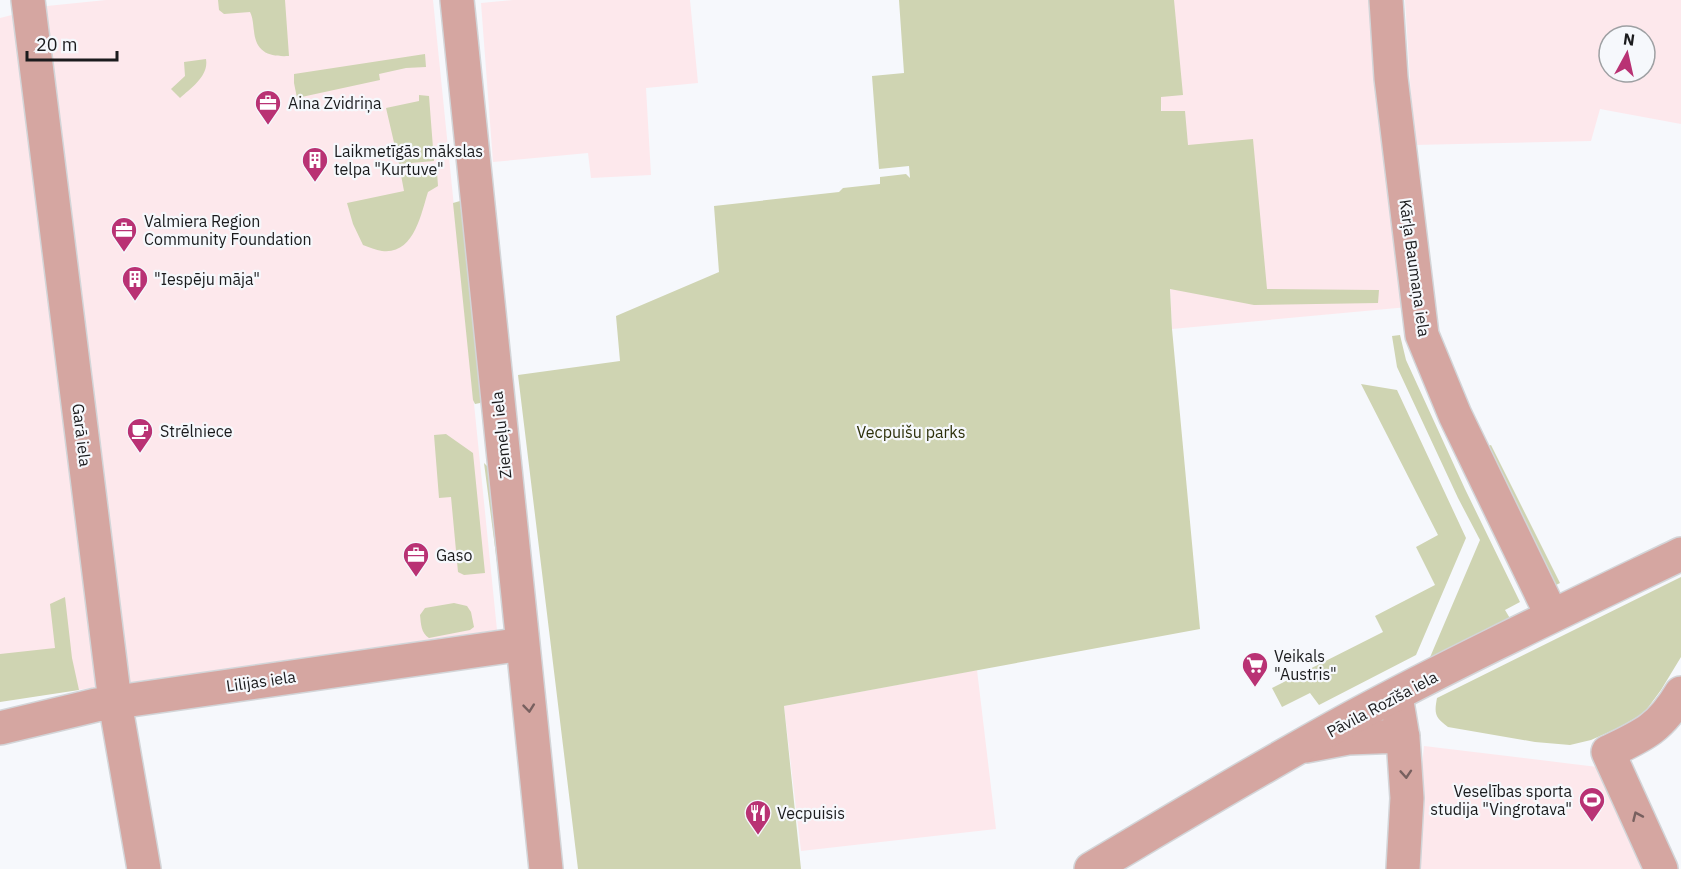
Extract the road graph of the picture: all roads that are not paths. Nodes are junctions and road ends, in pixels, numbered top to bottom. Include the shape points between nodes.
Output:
1 (28, 0) edge
2 (457, 0) edge
3 (1386, 0) edge
4 (1681, 554) edge
5 (1552, 616) junction
6 (523, 647) junction
7 (1396, 696) junction
8 (115, 702) junction
9 (1678, 706) edge
10 (0, 728) edge
11 (1403, 736) junction
12 (1301, 747) junction
13 (144, 869) edge
14 (546, 869) edge
15 (1091, 869) edge
16 (1403, 869) edge
17 (1661, 869) edge

1 - 8 street, Garā iela
2 - 6 street, Ziemeļu iela
3 - 5 street, Kārļa Baumaņa iela via 1391,78 1422,335 1455,415
4 - 5 street, Pāvila Rozīša iela
5 - 7 street, Pāvila Rozīša iela
6 - 8 street, Lilijas iela
6 -> 14 street, Ziemeļu iela
7 - 11 street
7 - 12 street, Pāvila Rozīša iela
8 - 10 street, Lilijas iela
8 - 13 street, Garā iela
17 -> 9 street via 1608,752 1656,726
11 - 12 street via 1348,738
11 -> 16 street via 1407,798
12 - 15 street, Pāvila Rozīša iela

